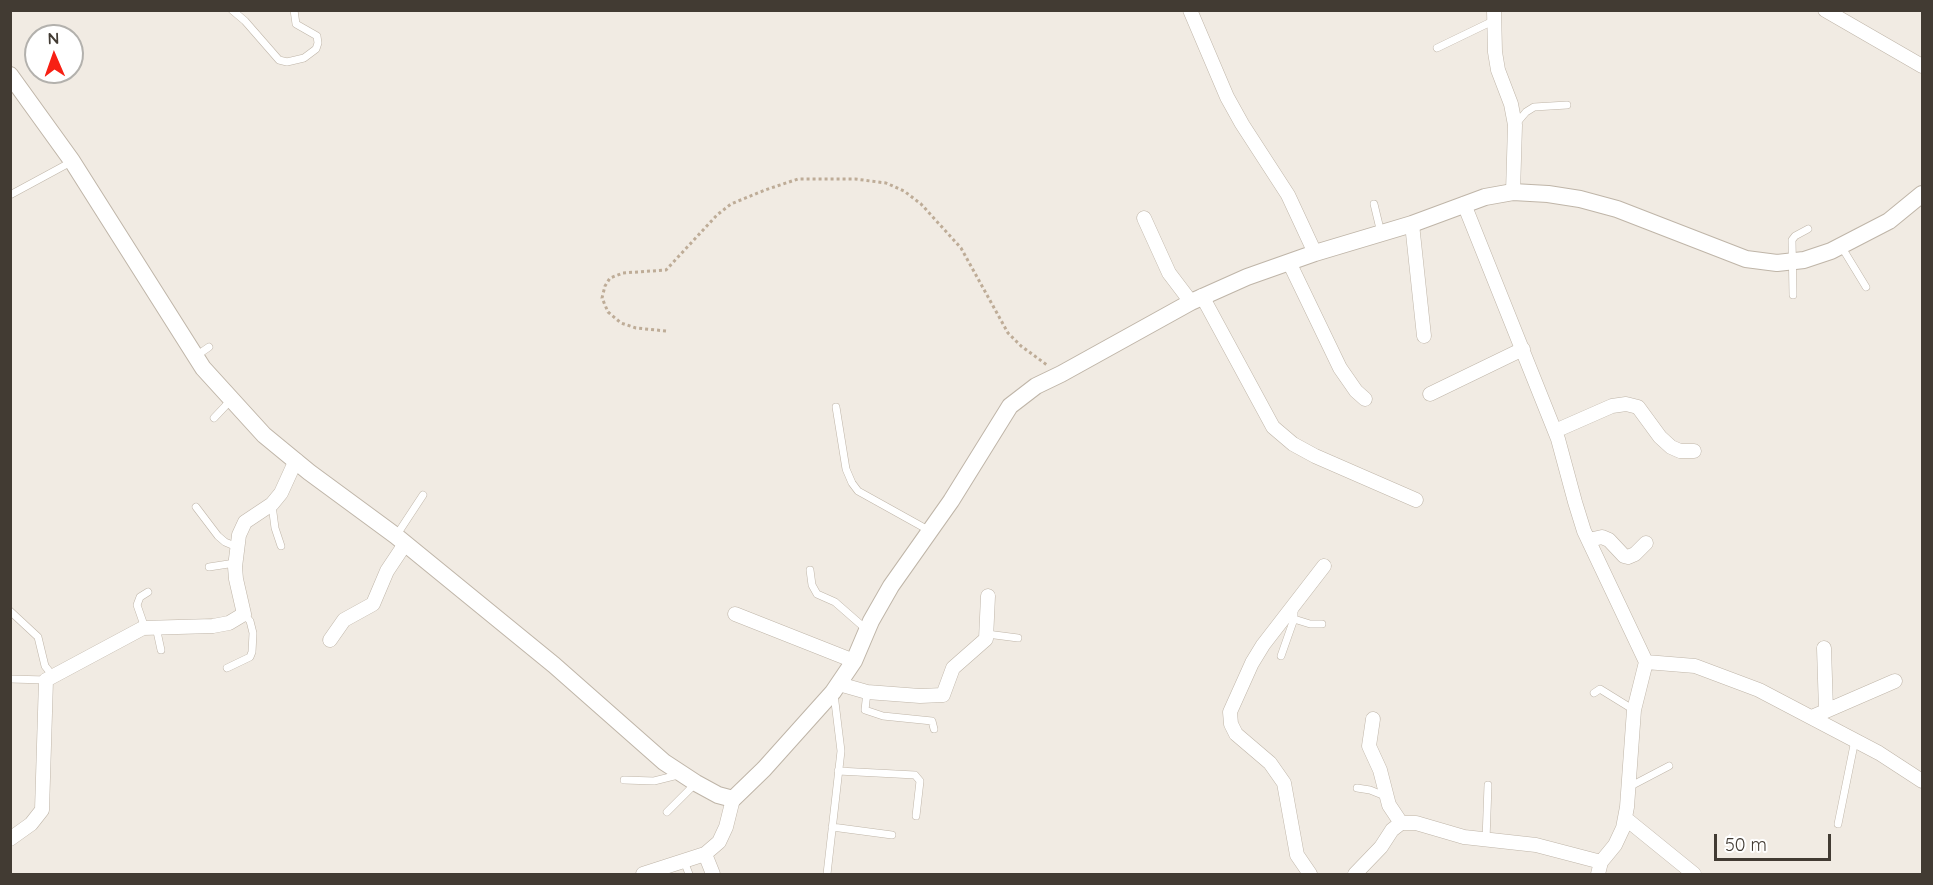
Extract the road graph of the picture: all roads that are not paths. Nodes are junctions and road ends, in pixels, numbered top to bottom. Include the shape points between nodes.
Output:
1 (232, 10) edge
2 (294, 10) edge
3 (1190, 10) edge
4 (1826, 10) edge
5 (1495, 15) edge
6 (1437, 48) dead end
7 (1923, 66) edge
8 (10, 75) edge
9 (1567, 105) dead end
10 (1515, 125) junction
11 (72, 161) junction
12 (1513, 192) junction
13 (1923, 194) edge
14 (10, 195) edge
15 (1374, 204) dead end
16 (1464, 204) junction
17 (1144, 218) dead end
18 (1413, 224) junction
19 (1808, 229) dead end
20 (1381, 233) junction
21 (1841, 246) junction
22 (1315, 253) junction
23 (1289, 262) junction
24 (1792, 262) junction
25 (1866, 287) dead end
26 (1793, 295) dead end
27 (1197, 299) junction
28 (1424, 336) dead end
29 (1522, 349) junction
30 (1430, 394) dead end
31 (1365, 399) dead end
32 (231, 400) junction
33 (836, 407) dead end
34 (214, 418) dead end
35 (1555, 430) junction
36 (1694, 451) dead end
37 (296, 460) junction
38 (423, 495) dead end
39 (1416, 500) dead end
40 (272, 504) junction
41 (196, 507) dead end
42 (930, 531) junction
43 (400, 540) junction
44 (1589, 540) junction
45 (1646, 543) dead end
46 (281, 546) dead end
47 (237, 547) junction
48 (235, 563) junction
49 (1324, 566) dead end
50 (208, 567) dead end
51 (810, 570) dead end
52 (148, 592) dead end
53 (988, 596) dead end
54 (10, 611) edge
55 (1294, 612) junction
56 (244, 614) junction
57 (735, 614) dead end
58 (1322, 624) dead end
59 (150, 627) junction
60 (867, 630) junction
61 (987, 634) junction
62 (1018, 638) dead end
63 (330, 640) dead end
64 (1824, 648) dead end
65 (161, 650) dead end
66 (1281, 656) dead end
67 (854, 661) junction
68 (1646, 662) junction
69 (227, 668) dead end
70 (50, 678) junction
71 (10, 679) edge
72 (1895, 681) dead end
73 (836, 688) junction
74 (867, 692) junction
75 (1594, 693) dead end
76 (1634, 710) junction
77 (1826, 710) junction
78 (1812, 717) junction
79 (1373, 719) dead end
80 (934, 729) dead end
81 (1855, 740) junction
82 (1669, 766) dead end
83 (838, 771) junction
84 (680, 774) junction
85 (624, 780) dead end
86 (1923, 781) edge
87 (696, 783) junction
88 (1488, 785) dead end
89 (1629, 787) junction
90 (1357, 788) dead end
91 (1385, 796) junction
92 (733, 799) junction
93 (667, 812) dead end
94 (916, 816) dead end
95 (1625, 818) junction
96 (1401, 823) junction
97 (1838, 824) dead end
98 (832, 827) junction
99 (892, 835) dead end
100 (10, 839) edge
101 (1486, 840) junction
102 (705, 854) junction
103 (686, 868) edge
104 (1599, 868) edge
105 (643, 874) edge
106 (713, 874) edge
107 (827, 874) edge
108 (1310, 874) edge
109 (1355, 874) edge
110 (1694, 874) edge

1 - 2 lane via 279,60 287,62 304,57 318,43 317,36 296,24
3 - 22 street via 1227,97 1288,195
4 - 7 street
5 - 6 lane
5 - 10 street via 1498,70
8 - 11 street
9 - 10 lane via 1534,107
10 - 12 street
11 - 14 lane
11 - 32 street
12 - 16 street
12 - 24 street via 1548,194 1617,208 1746,259
13 - 21 street via 1889,221
15 - 20 lane
16 - 18 street
16 - 29 street
17 - 27 street via 1170,273
18 - 20 street
18 - 28 street
19 - 24 lane via 1792,240
20 - 22 street
21 - 24 street
21 - 25 lane
22 - 23 street
23 - 27 street
23 - 31 street via 1340,368
24 - 26 lane
27 - 39 street via 1273,427 1315,456
27 - 42 street via 1036,386 1010,406
29 - 30 street
29 - 35 street
32 - 34 lane
32 - 37 street via 264,435
33 - 42 lane via 846,469 858,491
35 - 36 street via 1626,404 1638,406 1671,447
35 - 44 street
37 - 40 street
37 - 43 street
38 - 43 lane
40 - 46 lane
40 - 47 street via 245,522
41 - 47 lane via 218,536
42 - 60 street via 891,586
43 - 63 street via 373,604 344,620
43 - 84 street
44 - 45 street via 1609,540 1628,557
44 - 68 street
47 - 48 street
48 - 50 lane
48 - 56 street
49 - 55 street
51 - 60 lane via 817,594 835,602
52 - 59 lane via 137,604
53 - 61 street
54 - 70 lane via 38,637
55 - 58 lane via 1310,624
55 - 66 lane
55 - 108 street via 1263,645 1230,712 1236,734 1270,763 1284,783 1297,855
56 - 59 street via 213,626
56 - 69 lane via 253,633 252,652 244,661
57 - 67 street
59 - 65 lane
59 - 70 street
60 - 67 street
61 - 62 lane
61 - 74 street via 985,642 953,668 943,695
64 - 77 street
67 - 73 street
68 - 76 street
68 - 78 street via 1695,666 1759,690
70 - 71 lane
70 - 100 street via 42,810
72 - 77 street
73 - 74 street
73 - 83 lane
73 - 92 street
74 - 80 lane via 865,710 883,716 932,721
75 - 76 lane via 1600,689
76 - 89 street
77 - 78 street
78 - 81 street
79 - 91 street via 1369,746 1380,770
81 - 86 street
81 - 97 lane
82 - 89 lane
83 - 94 lane via 915,775 920,781
83 - 98 lane
84 - 85 lane via 654,781
84 - 87 street
87 - 92 street
87 - 93 lane
88 - 101 lane
89 - 95 street
90 - 91 lane
91 - 96 street
92 - 102 street via 719,842
95 - 104 street
95 - 110 street
96 - 101 street
96 - 109 street
98 - 99 lane
98 - 107 lane
101 - 104 street via 1536,845
102 - 103 street
102 - 106 street
103 - 105 street

